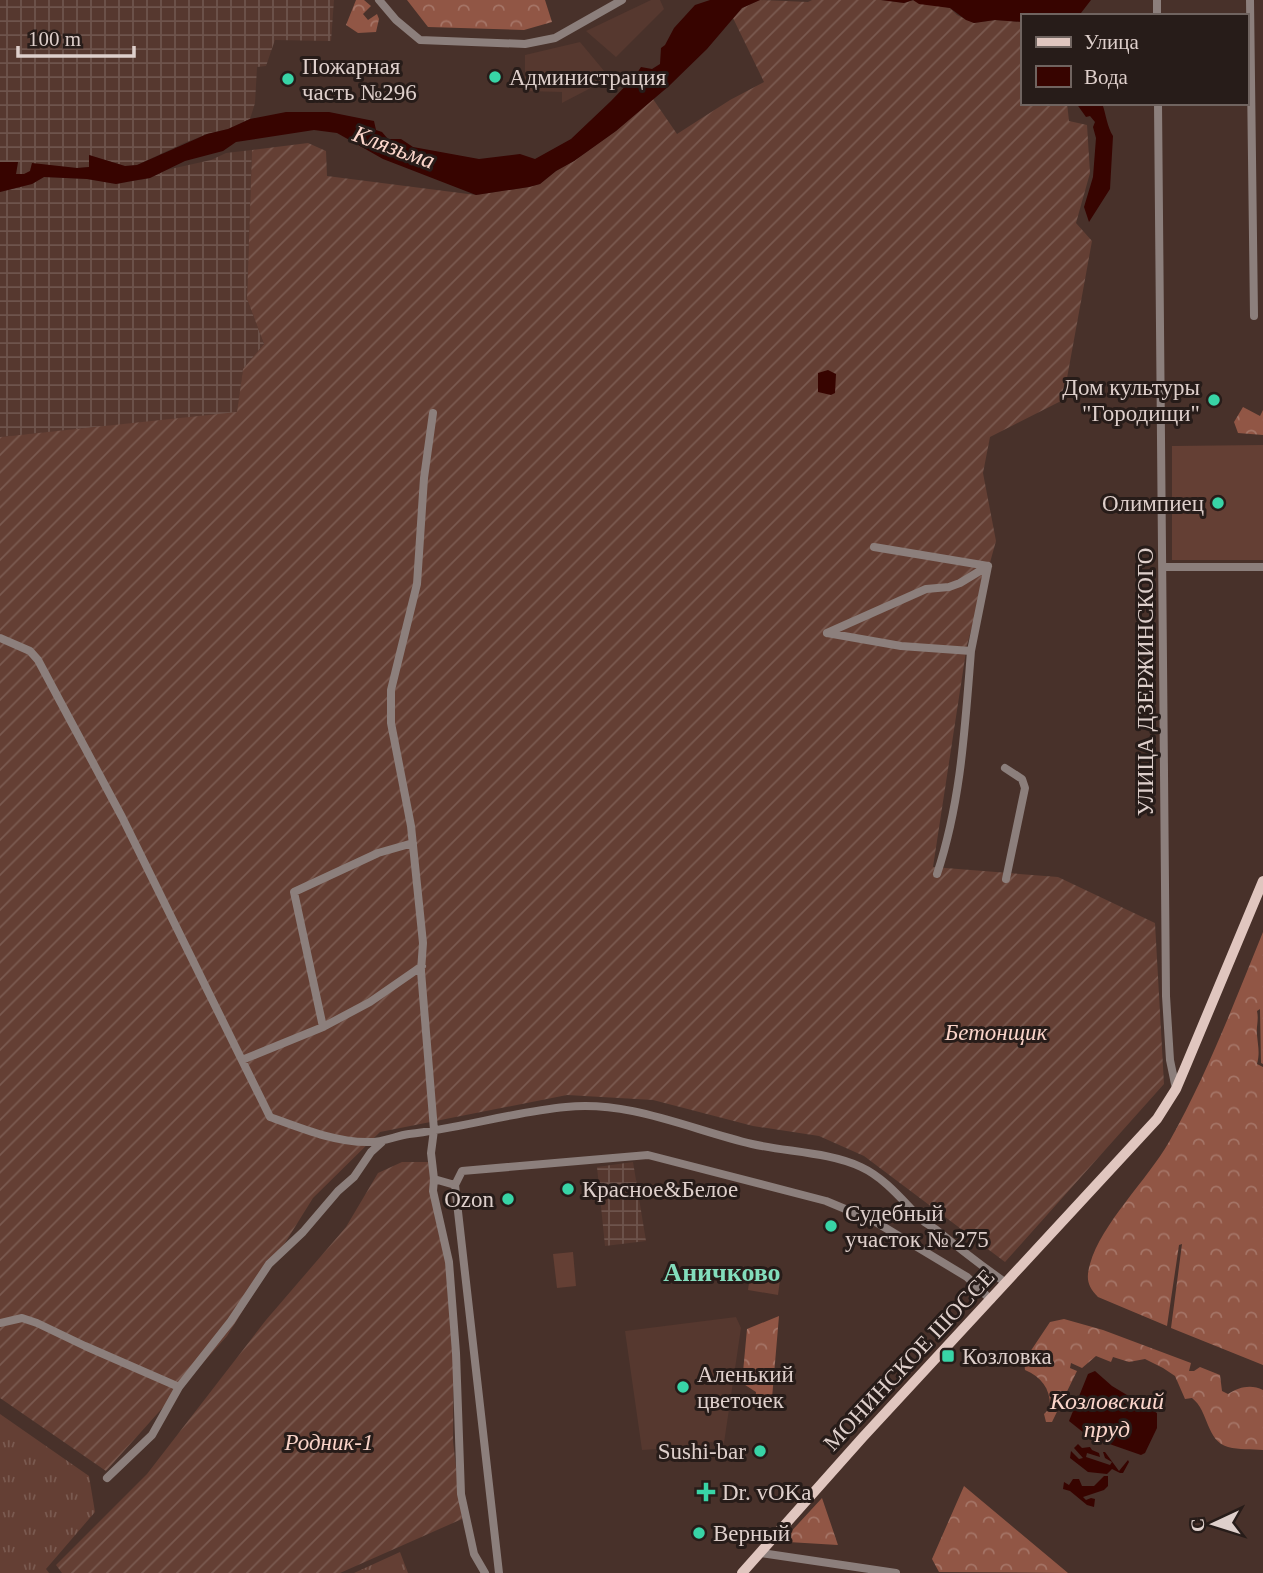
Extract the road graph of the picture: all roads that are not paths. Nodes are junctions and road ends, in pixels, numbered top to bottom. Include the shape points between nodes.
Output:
1 (379, 0) edge
2 (622, 0) edge
3 (1250, 0) edge
4 (1158, 105) edge
5 (1254, 316) dead end
6 (433, 413) dead end
7 (874, 547) dead end
8 (988, 566) junction
9 (1164, 567) junction
10 (1263, 567) edge
11 (0, 638) edge
12 (971, 651) junction
13 (1005, 768) dead end
14 (413, 843) junction
15 (937, 874) dead end
16 (1006, 879) dead end
17 (1263, 881) edge
18 (422, 966) junction
19 (323, 1027) junction
20 (1169, 1048) junction
21 (242, 1060) junction
22 (1188, 1063) junction
23 (1176, 1089) junction
24 (434, 1130) junction
25 (382, 1142) junction
26 (434, 1180) junction
27 (455, 1185) junction
28 (1006, 1283) junction
29 (991, 1300) junction
30 (0, 1322) edge
31 (178, 1387) junction
32 (107, 1478) dead end
33 (761, 1553) junction
34 (485, 1573) edge
35 (499, 1573) edge
36 (742, 1573) edge
37 (896, 1573) edge

1 - 2 street via 420,40 525,44 555,38
3 - 5 street
4 - 9 street, УЛИЦА ДЗЕРЖИНСКОГО
6 - 14 street via 417,584 390,706
7 - 8 street
8 - 12 street
8 - 12 street via 960,583 926,589 827,633 901,646
9 - 10 street
9 - 20 street, УЛИЦА ДЗЕРЖИНСКОГО
11 - 21 street via 30,651 38,660 122,817
12 - 15 street via 964,748 949,836
13 - 16 street via 1022,779 1025,788
14 - 18 street
14 - 19 street via 378,853 294,892
17 - 22 main road, МОНИНСКОЕ ШОССЕ
18 - 19 street
18 - 24 street
19 - 21 street
20 - 22 street via 1175,1062
20 - 23 street, УЛИЦА ДЗЕРЖИНСКОГО
21 - 25 street via 270,1117 329,1137
22 - 23 main road, МОНИНСКОЕ ШОССЕ
23 - 28 main road, МОНИНСКОЕ ШОССЕ via 1143,1136
24 - 25 street
24 - 26 street
24 - 28 street via 567,1107 608,1107 860,1166 922,1221
25 - 31 street via 270,1264
26 - 27 street
26 - 34 street via 450,1262 461,1494 474,1555
27 - 29 street via 462,1171 648,1155 827,1200 874,1221 967,1277
27 - 35 street
28 - 29 main road, МОНИНСКОЕ ШОССЕ
29 - 33 main road, МОНИНСКОЕ ШОССЕ
30 - 31 street via 22,1318 37,1323
31 - 32 street via 152,1435
33 - 36 main road, МОНИНСКОЕ ШОССЕ
33 - 37 street

